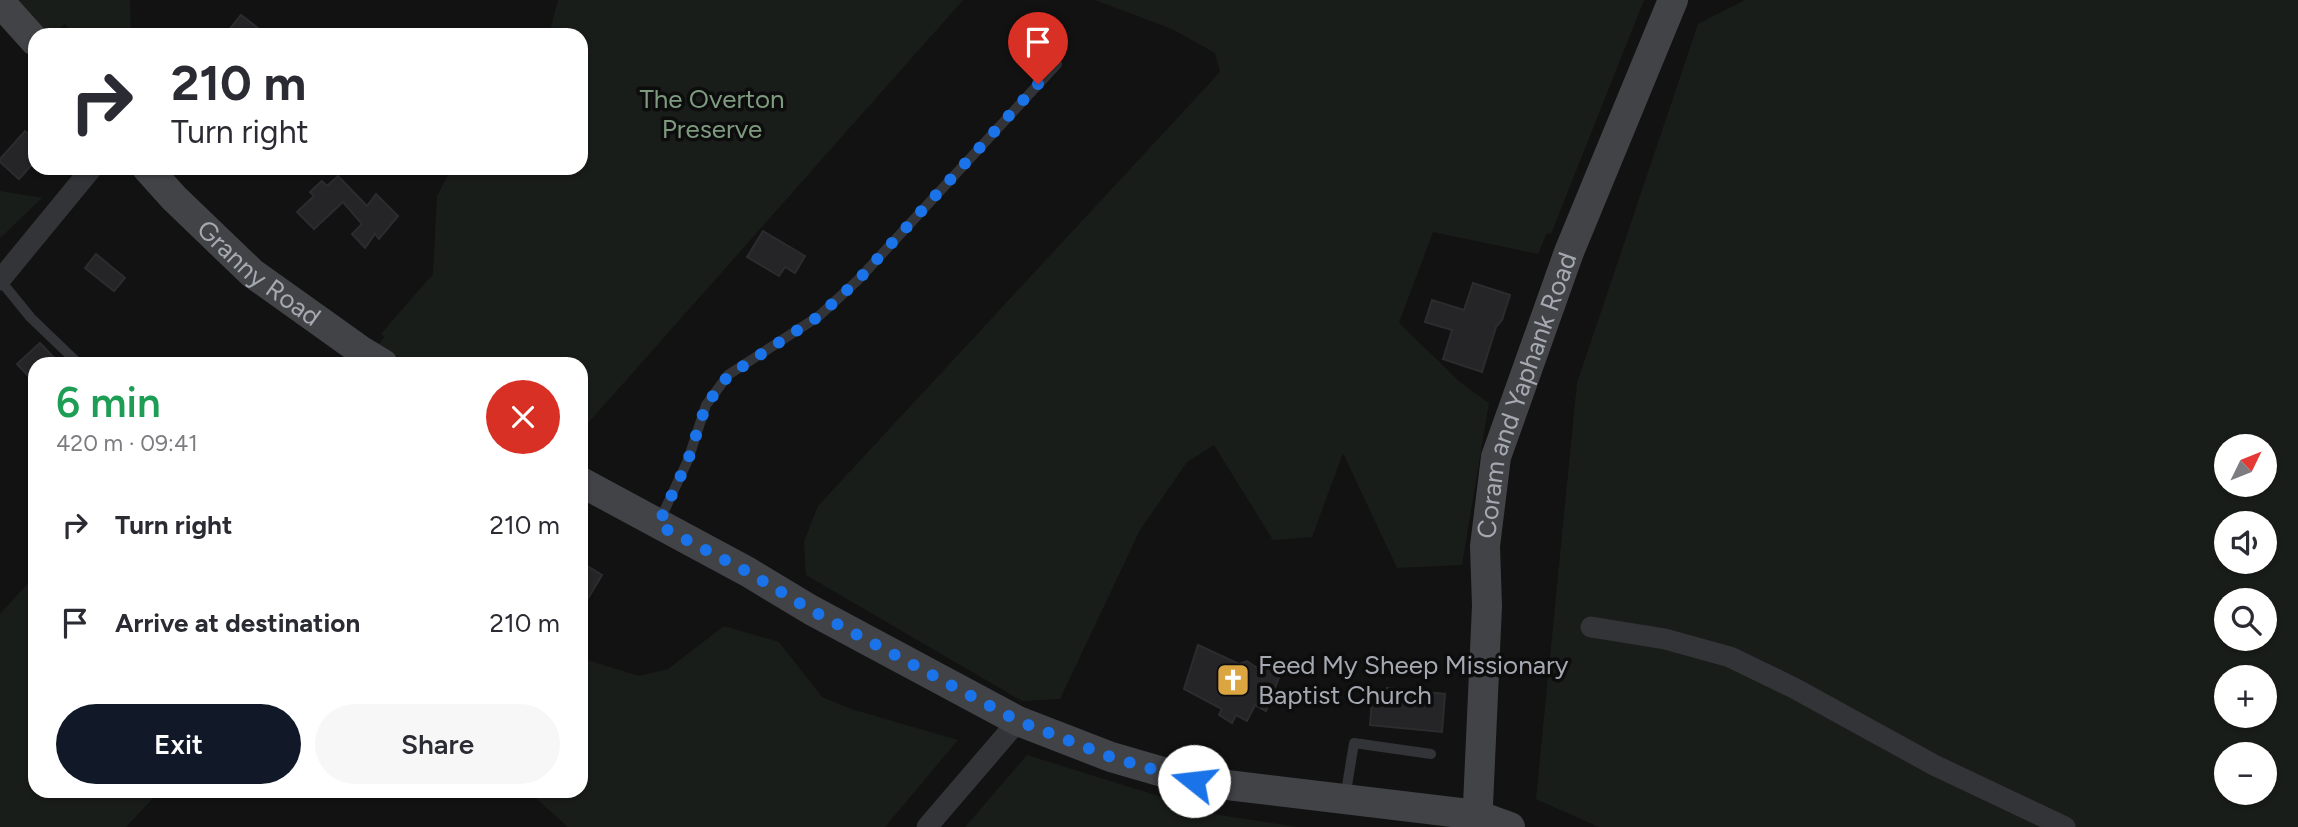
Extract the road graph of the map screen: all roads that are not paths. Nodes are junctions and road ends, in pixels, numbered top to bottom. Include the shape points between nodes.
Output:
1 (1674, 0) edge
2 (0, 2) edge
3 (28, 33) edge
4 (1057, 64) dead end
5 (86, 175) edge
6 (153, 175) edge
7 (0, 280) edge
8 (72, 357) edge
9 (373, 357) edge
10 (588, 486) edge
11 (658, 525) junction
12 (1591, 627) dead end
13 (1018, 721) junction
14 (1431, 754) dead end
15 (1345, 798) junction
16 (1477, 821) edge
17 (927, 827) edge
18 (1510, 827) edge
19 (2065, 827) edge

1 - 16 street, Coram and Yaphank Road via 1551,297 1496,457 1485,546 1487,606
2 - 3 street
4 - 11 lane via 858,280 819,316 728,376 706,405 688,460
5 - 7 street
6 - 9 street, Granny Road via 252,273
7 - 8 lane
10 - 11 street
11 - 13 street
12 - 19 street via 1665,639 1730,657 1934,765
13 - 15 street via 1111,757 1194,781
13 - 17 street
14 - 15 lane via 1354,743
15 - 16 street
16 - 18 street

